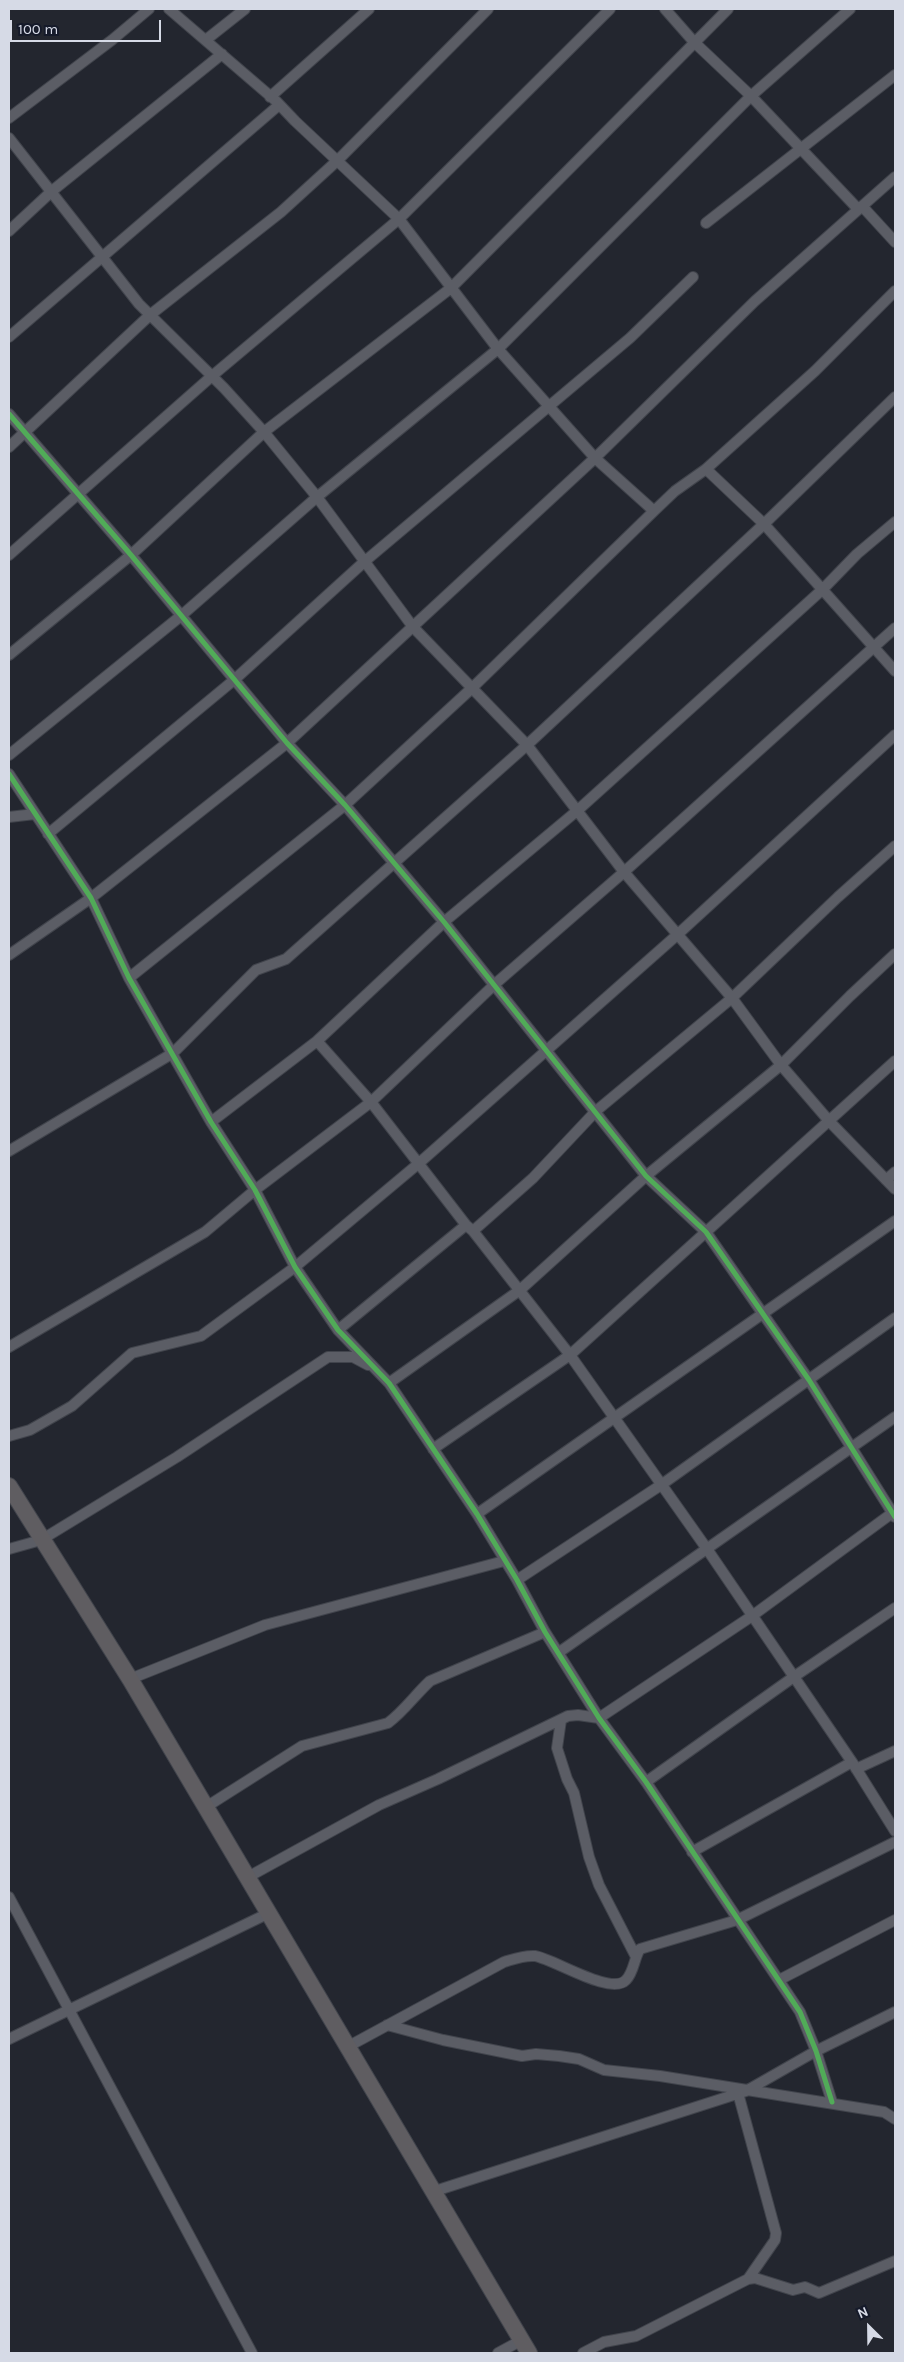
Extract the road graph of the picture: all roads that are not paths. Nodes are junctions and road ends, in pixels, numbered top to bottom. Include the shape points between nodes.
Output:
1 (149, 9) edge
2 (169, 9) edge
3 (245, 9) edge
4 (369, 9) edge
5 (488, 9) edge
6 (610, 9) edge
7 (665, 9) edge
8 (728, 9) edge
9 (850, 9) edge
10 (207, 39) junction
11 (694, 42) junction
12 (222, 54) junction
13 (895, 75) edge
14 (751, 96) junction
15 (270, 97) junction
16 (279, 105) junction
17 (9, 118) edge
18 (9, 138) edge
19 (802, 148) junction
20 (338, 160) junction
21 (895, 176) edge
22 (52, 191) junction
23 (860, 207) junction
24 (399, 219) junction
25 (706, 223) dead end
26 (9, 232) edge
27 (895, 242) edge
28 (101, 255) junction
29 (693, 277) dead end
30 (451, 288) junction
31 (895, 291) edge
32 (150, 315) junction
33 (9, 337) edge
34 (498, 349) junction
35 (212, 376) junction
36 (895, 396) edge
37 (550, 404) junction
38 (9, 414) edge
39 (264, 432) junction
40 (25, 433) junction
41 (9, 447) edge
42 (595, 458) junction
43 (706, 470) junction
44 (78, 493) junction
45 (317, 496) junction
46 (654, 511) junction
47 (895, 522) edge
48 (764, 524) junction
49 (9, 554) edge
50 (131, 555) junction
51 (364, 562) junction
52 (823, 589) junction
53 (182, 615) junction
54 (413, 627) junction
55 (895, 628) edge
56 (873, 647) junction
57 (9, 655) edge
58 (895, 671) edge
59 (234, 680) junction
60 (471, 689) junction
61 (895, 735) edge
62 (287, 743) junction
63 (526, 745) junction
64 (9, 755) edge
65 (9, 774) edge
66 (345, 805) junction
67 (578, 810) junction
68 (35, 814) junction
69 (9, 817) edge
70 (48, 834) junction
71 (895, 846) edge
72 (393, 863) junction
73 (624, 872) junction
74 (91, 898) junction
75 (444, 922) junction
76 (677, 935) junction
77 (895, 954) edge
78 (9, 955) edge
79 (129, 978) junction
80 (495, 984) junction
81 (732, 998) junction
82 (317, 1040) junction
83 (545, 1051) junction
84 (173, 1053) junction
85 (895, 1061) edge
86 (782, 1065) junction
87 (371, 1102) junction
88 (596, 1111) junction
89 (211, 1122) junction
90 (830, 1122) junction
91 (9, 1151) edge
92 (418, 1164) junction
93 (895, 1172) edge
94 (646, 1176) junction
95 (886, 1180) junction
96 (895, 1189) edge
97 (255, 1190) junction
98 (895, 1221) edge
99 (469, 1228) junction
100 (706, 1232) junction
101 (295, 1266) junction
102 (520, 1290) junction
103 (762, 1315) junction
104 (895, 1318) edge
105 (338, 1330) junction
106 (9, 1347) edge
107 (570, 1355) junction
108 (378, 1370) junction
109 (808, 1380) junction
110 (389, 1383) junction
111 (895, 1417) edge
112 (614, 1419) junction
113 (9, 1436) edge
114 (852, 1447) junction
115 (433, 1449) junction
116 (9, 1486) edge
117 (661, 1486) junction
118 (477, 1514) junction
119 (894, 1514) edge
120 (41, 1540) junction
121 (9, 1549) edge
122 (707, 1549) junction
123 (504, 1561) junction
124 (517, 1580) junction
125 (895, 1608) edge
126 (752, 1616) junction
127 (545, 1632) junction
128 (558, 1654) junction
129 (795, 1676) junction
130 (130, 1679) junction
131 (599, 1718) junction
132 (562, 1720) junction
133 (895, 1751) edge
134 (854, 1765) junction
135 (646, 1782) junction
136 (206, 1807) junction
137 (895, 1831) edge
138 (895, 1842) edge
139 (692, 1852) junction
140 (248, 1877) junction
141 (9, 1897) edge
142 (269, 1913) junction
143 (737, 1920) junction
144 (895, 1920) edge
145 (635, 1955) junction
146 (779, 1980) junction
147 (69, 2011) junction
148 (895, 2012) edge
149 (387, 2025) junction
150 (9, 2039) edge
151 (348, 2046) junction
152 (816, 2051) junction
153 (742, 2092) junction
154 (832, 2102) junction
155 (895, 2105) edge
156 (884, 2112) junction
157 (895, 2119) edge
158 (435, 2191) junction
159 (895, 2261) edge
160 (748, 2279) junction
161 (525, 2347) edge
162 (252, 2353) edge
163 (498, 2353) edge
164 (583, 2353) edge

1 - 17 street
2 - 10 street
3 - 10 street
4 - 15 street
5 - 20 street
6 - 24 street
7 - 11 street
8 - 11 street
9 - 14 street
10 - 12 street
11 - 14 street
11 - 30 street
12 - 15 street
12 - 22 street
13 - 19 street
14 - 19 street
14 - 34 street
15 - 16 street
16 - 20 street
16 - 28 street
18 - 22 street
19 - 23 street
19 - 25 street
20 - 24 street
20 - 32 street via 281,212
21 - 23 street
22 - 26 street
22 - 28 street
23 - 27 street
23 - 42 street via 754,302
24 - 30 street
24 - 35 street
28 - 32 street
28 - 33 street
29 - 37 street via 630,338
30 - 34 street
30 - 39 street
31 - 43 street via 815,371
32 - 35 street
32 - 40 street
34 - 37 street
34 - 45 street
35 - 39 street
35 - 44 street
36 - 48 street
37 - 42 street
37 - 51 street
38 - 40 street
39 - 45 street
39 - 50 street
40 - 41 street
40 - 44 street
42 - 46 street
42 - 54 street
43 - 46 street via 675,491
43 - 48 street
44 - 49 street
44 - 50 street
45 - 51 street
45 - 53 street
46 - 60 street
47 - 52 street
48 - 52 street
48 - 63 street
50 - 53 street
50 - 57 street
51 - 54 street
51 - 59 street
52 - 56 street
52 - 67 street
53 - 59 street
53 - 64 street
54 - 60 street
54 - 62 street
55 - 56 street
56 - 58 street
56 - 73 street
59 - 62 street
59 - 70 street
60 - 63 street
60 - 66 street
61 - 76 street
62 - 66 street
62 - 74 street
63 - 67 street
63 - 72 street
65 - 68 street
66 - 72 street
66 - 79 street
67 - 73 street
67 - 75 street
68 - 69 street
68 - 70 street
70 - 74 street
71 - 81 street
72 - 75 street
72 - 84 street via 286,959 256,970
73 - 76 street
73 - 80 street
74 - 78 street
74 - 79 street
75 - 80 street
75 - 82 street
76 - 81 street
76 - 83 street
77 - 86 street
79 - 84 street
80 - 83 street
80 - 87 street
81 - 86 street
81 - 88 street
82 - 87 street
82 - 89 street
83 - 88 street
83 - 92 street
84 - 89 street
84 - 91 street
85 - 90 street
86 - 90 street
86 - 94 street
87 - 92 street
87 - 97 street
88 - 94 street
88 - 99 street via 533,1178
89 - 97 street
90 - 95 street
90 - 100 street
92 - 99 street
92 - 101 street
93 - 95 street
94 - 100 street
94 - 102 street
95 - 96 street
97 - 101 street
97 - 106 street via 205,1232
98 - 103 street
99 - 102 street
99 - 105 street
100 - 103 street
100 - 107 street
101 - 105 street
101 - 113 street via 201,1336 132,1353 72,1406 30,1430
102 - 107 street
102 - 110 street
103 - 109 street
103 - 112 street
104 - 109 street
105 - 108 street
107 - 112 street
107 - 115 street
108 - 110 street
108 - 120 street via 353,1357 328,1357 177,1457
109 - 114 street
109 - 117 street
110 - 115 street
111 - 114 street
112 - 117 street
112 - 118 street
114 - 119 street
114 - 122 street
115 - 118 street
116 - 120 main road
117 - 122 street
117 - 124 street
118 - 123 street
119 - 126 street
120 - 121 street
120 - 130 main road
122 - 126 street
122 - 128 street
123 - 124 street
123 - 130 street via 265,1625
124 - 127 street
125 - 129 street
126 - 129 street
126 - 131 street
127 - 128 street
127 - 136 street via 430,1681 388,1723 302,1746
128 - 131 street
129 - 134 street
129 - 135 street
130 - 136 main road
131 - 132 street via 578,1714
131 - 135 street
132 - 140 street via 379,1805
132 - 145 street via 558,1748 574,1793 589,1857 599,1885
133 - 134 street
134 - 137 street
134 - 139 street
135 - 139 street
136 - 140 main road
138 - 143 street
139 - 143 street
140 - 142 main road
141 - 147 street
142 - 147 street
142 - 151 main road
143 - 145 street via 640,1949
143 - 146 street
144 - 146 street
145 - 149 street via 627,1980 612,1985 535,1956 522,1956 504,1962
146 - 152 street via 800,2012
147 - 150 street
147 - 162 street
148 - 152 street
149 - 151 street
149 - 153 street via 522,2056 559,2056 604,2070 660,2076
151 - 158 main road
152 - 153 street
152 - 154 street
153 - 154 street
153 - 158 street
153 - 160 street via 776,2233
154 - 156 street
155 - 156 street
156 - 157 street
158 - 161 main road
159 - 160 street via 819,2293 806,2287 793,2290 755,2278
160 - 164 street via 636,2336 604,2342
161 - 163 street

